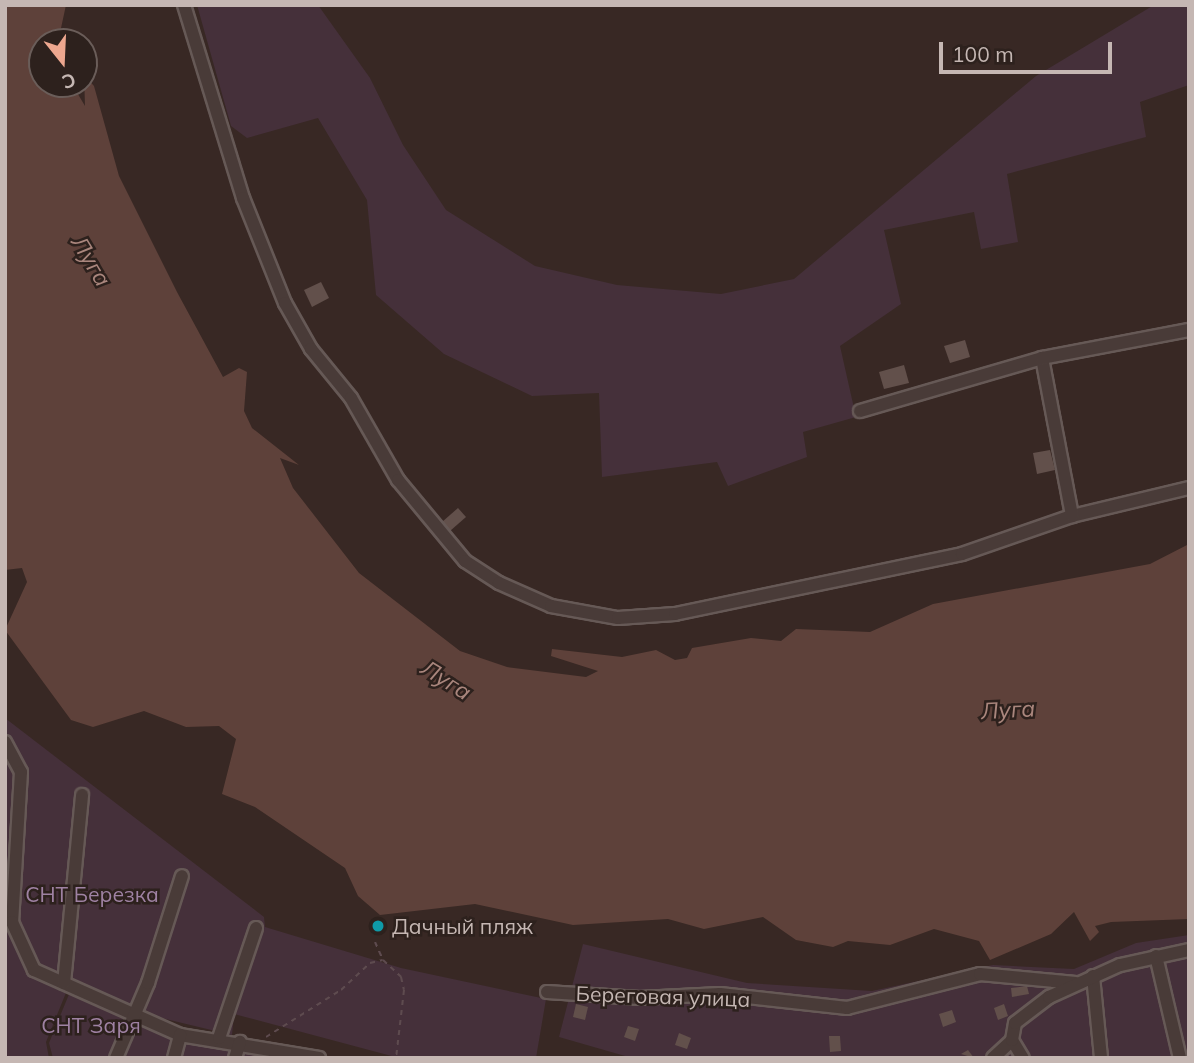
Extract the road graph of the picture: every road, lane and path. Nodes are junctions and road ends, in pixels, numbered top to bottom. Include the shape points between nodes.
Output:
1 (184, 5) edge
2 (1189, 331) edge
3 (1042, 358) junction
4 (860, 411) dead end
5 (1189, 488) edge
6 (1072, 516) junction
7 (5, 742) edge
8 (82, 796) dead end
9 (182, 876) dead end
10 (256, 928) dead end
11 (375, 942) dead end
12 (1189, 950) edge
13 (1156, 956) junction
14 (383, 960) junction
15 (1093, 976) junction
16 (64, 983) junction
17 (1076, 983) junction
18 (547, 992) dead end
19 (130, 1015) junction
20 (180, 1035) junction
21 (219, 1038) junction
22 (1012, 1040) junction
23 (240, 1042) junction
24 (255, 1045) junction
25 (293, 1055) edge
26 (116, 1058) edge
27 (174, 1058) edge
28 (235, 1058) edge
29 (319, 1058) edge
30 (396, 1058) edge
31 (993, 1058) edge
32 (1023, 1058) edge
33 (1101, 1058) edge
34 (1180, 1058) edge

1 - 6 street via 243,198 285,303 398,480 465,561 499,583 551,606 618,618 675,614 962,554
2 - 3 street
3 - 4 street
3 - 6 street
5 - 6 street
7 - 16 street via 21,772 12,845 12,922 34,970
8 - 16 street
9 - 19 street via 148,983
10 - 21 street
11 - 14 path
12 - 13 street
13 - 15 street
13 - 34 street
14 - 24 path via 370,963 341,990
14 - 30 path via 401,977 404,990
15 - 17 street
15 - 33 street
16 - 19 street
17 - 18 street, Береговая улица via 980,974 847,1008 720,993 640,998
17 - 22 street via 1026,1012
19 - 20 street
19 - 26 street
20 - 21 street
20 - 27 street
21 - 23 street
22 - 31 street
22 - 32 street
23 - 24 street
23 - 28 street
24 - 25 street
25 - 29 street

